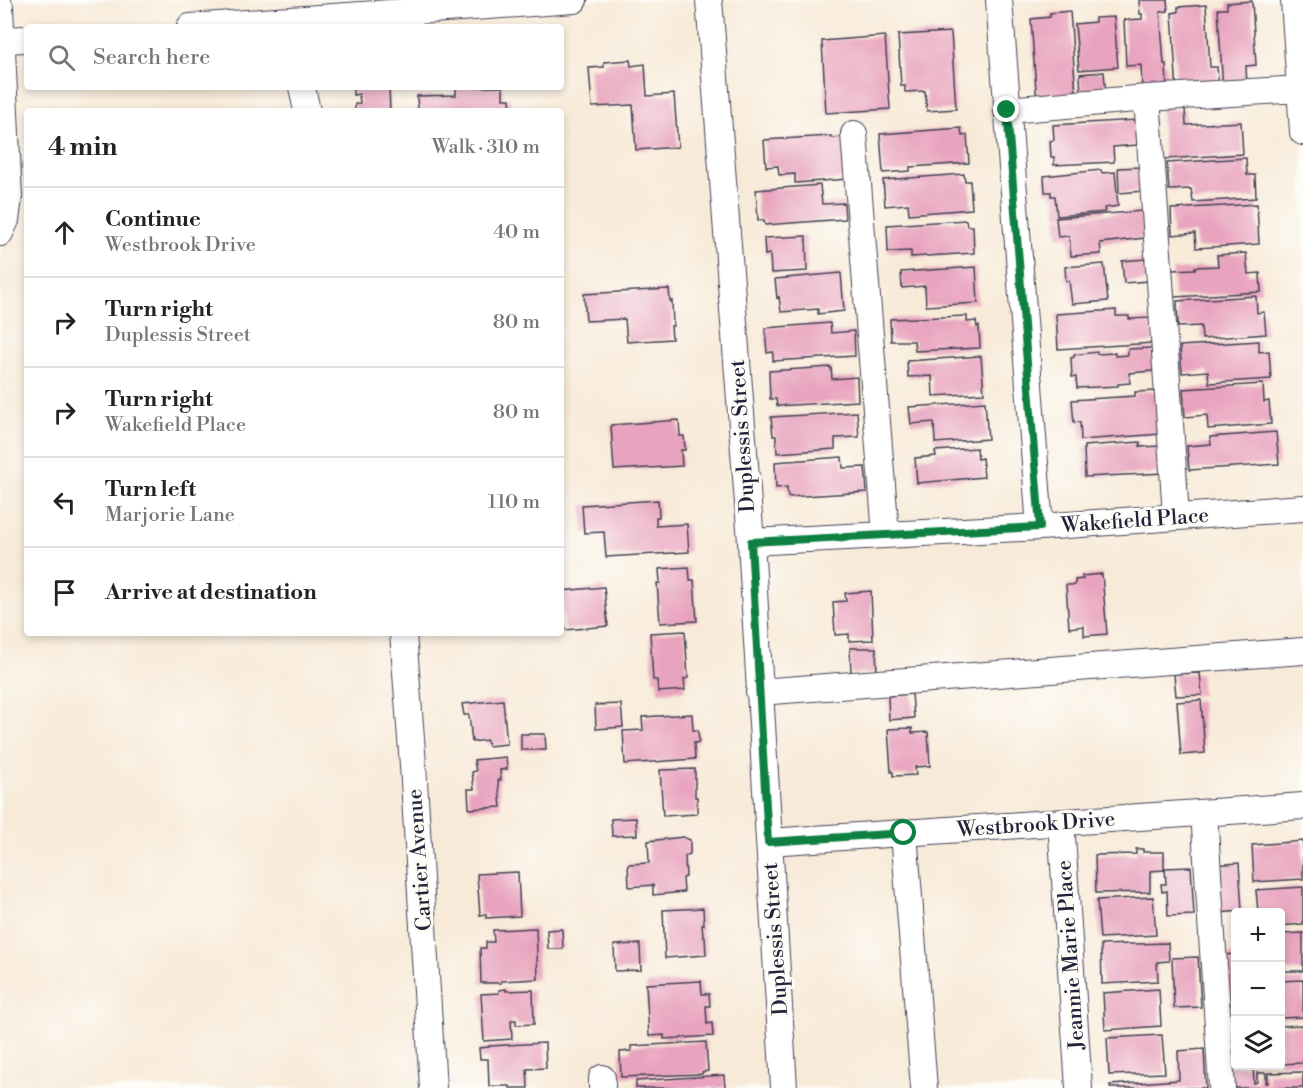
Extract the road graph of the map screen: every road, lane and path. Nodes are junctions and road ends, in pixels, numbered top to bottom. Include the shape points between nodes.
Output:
1 (574, 0) edge
2 (709, 0) edge
3 (999, 0) edge
4 (1294, 0) edge
5 (0, 7) edge
6 (291, 16) edge
7 (218, 24) edge
8 (24, 39) edge
9 (1, 40) edge
10 (1300, 89) junction
11 (303, 90) edge
12 (1147, 98) junction
13 (307, 108) edge
14 (1007, 110) junction
15 (1303, 132) edge
16 (854, 134) dead end
17 (0, 233) edge
18 (1303, 508) edge
19 (1176, 517) junction
20 (1040, 527) junction
21 (886, 535) junction
22 (751, 542) junction
23 (403, 636) edge
24 (1303, 651) edge
25 (759, 692) junction
26 (1303, 806) edge
27 (1204, 813) junction
28 (1061, 822) junction
29 (904, 833) junction
30 (768, 842) junction
31 (433, 1088) edge
32 (784, 1088) edge
33 (924, 1088) edge
34 (1079, 1088) edge
35 (1222, 1088) edge

1 - 6 street
2 - 22 street, Duplessis Street
3 - 14 street
4 - 10 street
5 - 9 street
6 - 7 street
8 - 9 street
9 - 17 street via 9,198
10 - 12 street
10 - 15 street
11 - 13 street
12 - 14 street
12 - 19 street
14 - 20 street
16 - 21 street
18 - 19 street, Wakefield Place
19 - 20 street, Wakefield Place
20 - 21 street, Wakefield Place
21 - 22 street, Wakefield Place
22 - 25 street, Duplessis Street
23 - 31 street, Cartier Avenue
24 - 25 street
25 - 30 street, Duplessis Street
26 - 27 street, Westbrook Drive
27 - 28 street, Westbrook Drive
27 - 35 street
28 - 29 street, Westbrook Drive
28 - 34 street, Jeannie Marie Place
29 - 30 street, Westbrook Drive
29 - 33 street
30 - 32 street, Duplessis Street

